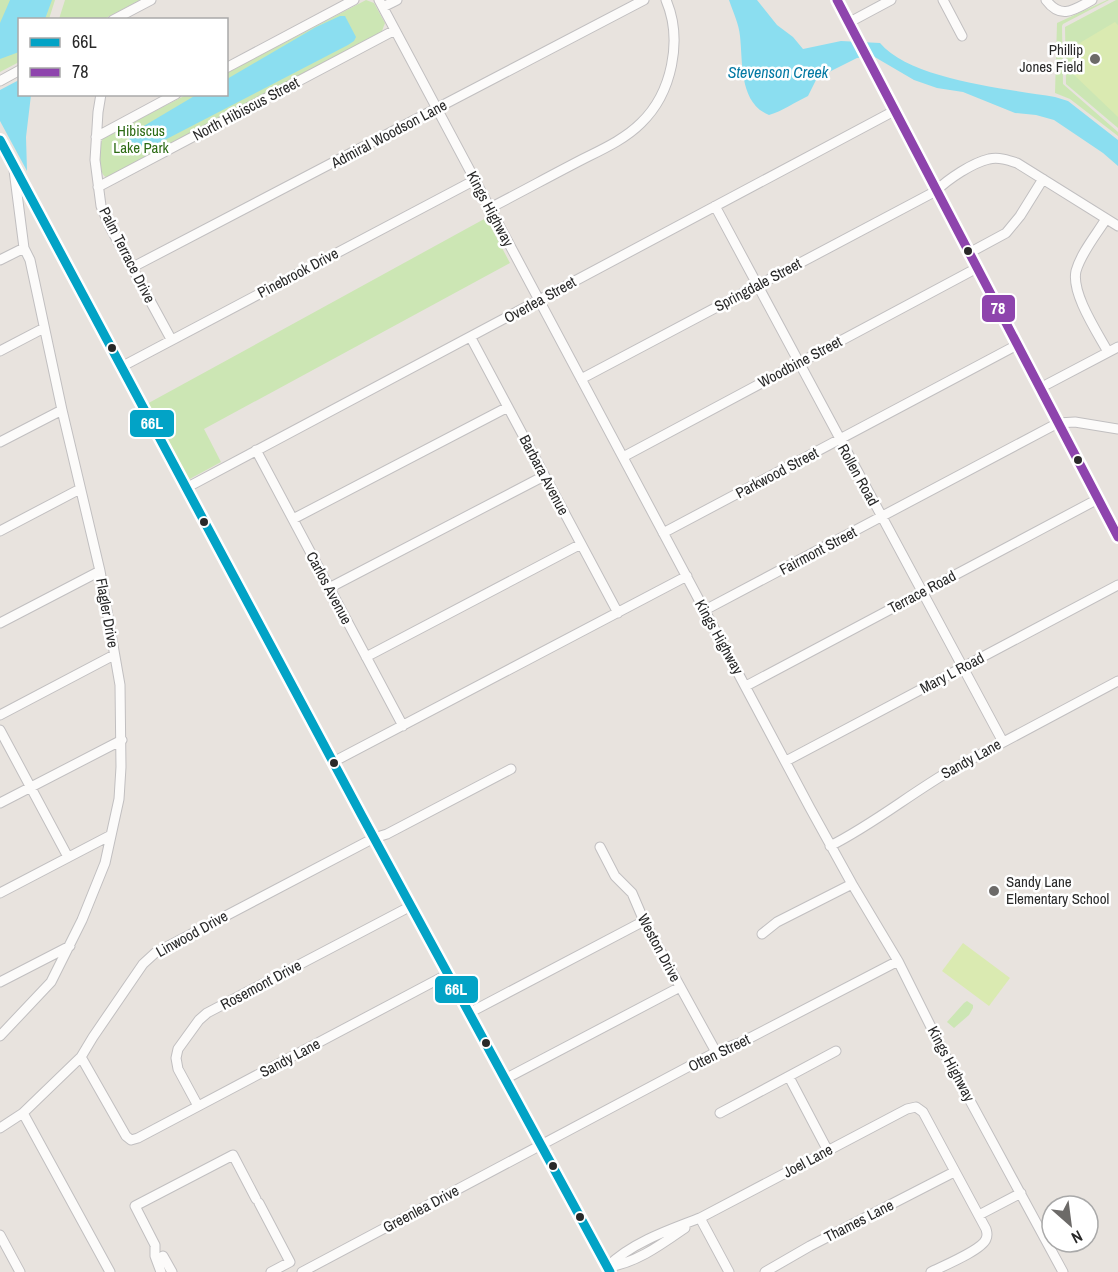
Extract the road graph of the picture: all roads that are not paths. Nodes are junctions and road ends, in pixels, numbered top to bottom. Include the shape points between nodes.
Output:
1 (151, 0) edge
2 (354, 0) edge
3 (397, 0) edge
4 (644, 0) edge
5 (666, 0) edge
6 (837, 0) edge
7 (891, 0) edge
8 (943, 0) edge
9 (1046, 0) edge
10 (1092, 0) edge
11 (381, 4) edge
12 (117, 18) edge
13 (848, 23) junction
14 (395, 30) junction
15 (962, 36) dead end
16 (228, 67) edge
17 (18, 71) edge
18 (0, 81) edge
19 (101, 96) edge
20 (172, 96) edge
21 (436, 109) junction
22 (894, 111) junction
23 (96, 137) junction
24 (0, 140) edge
25 (14, 165) junction
26 (1043, 179) junction
27 (475, 180) junction
28 (98, 187) junction
29 (936, 190) junction
30 (715, 206) junction
31 (490, 208) junction
32 (1106, 219) junction
33 (1118, 226) edge
34 (24, 248) junction
35 (969, 253) junction
36 (0, 260) edge
37 (133, 267) junction
38 (977, 268) junction
39 (758, 286) junction
40 (539, 301) junction
41 (44, 328) junction
42 (471, 338) junction
43 (171, 339) junction
44 (1017, 345) junction
45 (1118, 347) edge
46 (0, 351) edge
47 (1108, 352) junction
48 (799, 362) junction
49 (121, 367) junction
50 (581, 379) junction
51 (1040, 388) junction
52 (508, 407) junction
53 (62, 410) junction
54 (1058, 423) junction
55 (1118, 429) edge
56 (839, 440) junction
57 (0, 442) edge
58 (256, 450) junction
59 (623, 457) junction
60 (544, 476) junction
61 (186, 488) junction
62 (80, 489) junction
63 (1098, 499) junction
64 (881, 517) junction
65 (293, 519) junction
66 (0, 531) edge
67 (663, 533) junction
68 (1118, 537) edge
69 (581, 544) junction
70 (100, 571) junction
71 (687, 576) junction
72 (1118, 585) edge
73 (329, 588) junction
74 (922, 592) junction
75 (705, 610) junction
76 (618, 613) junction
77 (0, 623) edge
78 (114, 655) junction
79 (366, 657) junction
80 (963, 667) junction
81 (1118, 681) edge
82 (746, 686) junction
83 (0, 715) edge
84 (403, 726) junction
85 (0, 730) edge
86 (122, 740) junction
87 (1004, 742) junction
88 (786, 761) junction
89 (333, 762) junction
90 (511, 769) dead end
91 (31, 787) junction
92 (0, 803) edge
93 (111, 835) junction
94 (374, 838) junction
95 (830, 846) junction
96 (600, 847) dead end
97 (68, 857) junction
98 (852, 884) junction
99 (0, 893) edge
100 (411, 906) junction
101 (644, 921) junction
102 (762, 934) dead end
103 (70, 945) junction
104 (898, 961) junction
105 (448, 974) junction
106 (0, 982) edge
107 (680, 987) junction
108 (469, 1013) junction
109 (0, 1036) edge
110 (836, 1051) dead end
111 (716, 1052) junction
112 (81, 1057) junction
113 (789, 1077) junction
114 (505, 1079) junction
115 (198, 1106) junction
116 (23, 1113) junction
117 (720, 1113) dead end
118 (0, 1128) edge
119 (541, 1146) junction
120 (828, 1150) junction
121 (954, 1172) junction
122 (1021, 1193) junction
123 (979, 1215) junction
124 (700, 1218) junction
125 (0, 1235) edge
126 (163, 1256) dead end
127 (321, 1262) junction
128 (608, 1269) edge
129 (20, 1272) edge
130 (110, 1272) edge
131 (162, 1272) edge
132 (172, 1272) edge
133 (271, 1272) edge
134 (302, 1272) edge
135 (327, 1272) edge
136 (729, 1272) edge
137 (765, 1272) edge
138 (931, 1272) edge
139 (1064, 1272) edge

1 - 12 street
2 - 16 street
3 - 11 street
4 - 21 street, Admiral Woodson Lane
5 - 31 street via 674,28 672,63 661,96 642,123 615,142
6 - 13 street
7 - 13 street
8 - 15 street
9 - 10 street via 1058,11 1073,10
11 - 14 street, Kings Highway
13 - 22 street
14 - 21 street, Kings Highway
14 - 28 street, North Hibiscus Street
17 - 18 street
19 - 23 street, Palm Terrace Drive
20 - 23 street
21 - 27 street, Kings Highway
21 - 37 street, Admiral Woodson Lane
22 - 29 street
22 - 30 street, Overlea Street
23 - 28 street, Palm Terrace Drive
24 - 25 street
25 - 34 street, Flagler Drive
25 - 49 street
26 - 29 street, Springdale Street via 1017,163 989,159
26 - 32 street, Springdale Street
26 - 35 street via 1006,233
27 - 31 street, Kings Highway
27 - 43 street, Pinebrook Drive
28 - 37 street, Palm Terrace Drive via 101,206
29 - 35 street
29 - 39 street, Springdale Street
30 - 39 street, Rollen Road
30 - 40 street, Overlea Street
31 - 40 street, Kings Highway
32 - 33 street, Springdale Street
32 - 47 street via 1080,260 1075,279 1080,299
34 - 36 street
34 - 41 street, Flagler Drive
35 - 38 street
37 - 43 street, Palm Terrace Drive
38 - 44 street
38 - 48 street, Woodbine Street
39 - 48 street, Rollen Road
39 - 50 street, Springdale Street
40 - 42 street, Overlea Street
40 - 50 street, Kings Highway
41 - 46 street
41 - 53 street, Flagler Drive
42 - 52 street, Barbara Avenue
42 - 58 street, Overlea Street
43 - 49 street, Pinebrook Drive
44 - 51 street
44 - 56 street, Parkwood Street
45 - 47 street
47 - 51 street
48 - 56 street, Rollen Road
48 - 59 street, Woodbine Street
49 - 61 street
50 - 59 street, Kings Highway
51 - 54 street
52 - 60 street, Barbara Avenue
52 - 65 street
53 - 57 street
53 - 62 street, Flagler Drive
54 - 55 street
54 - 63 street
54 - 64 street, Fairmont Street
56 - 64 street, Rollen Road
56 - 67 street, Parkwood Street
58 - 61 street, Overlea Street
58 - 65 street, Carlos Avenue
59 - 67 street, Kings Highway
60 - 69 street, Barbara Avenue
60 - 73 street
61 - 89 street
62 - 66 street
62 - 70 street, Flagler Drive
63 - 68 street
63 - 74 street, Terrace Road
64 - 74 street, Rollen Road
64 - 75 street, Fairmont Street
65 - 73 street, Carlos Avenue
67 - 71 street, Kings Highway
69 - 76 street, Barbara Avenue
69 - 79 street
70 - 77 street
70 - 78 street, Flagler Drive
71 - 75 street, Kings Highway
71 - 76 street
72 - 80 street, Mary L Road
73 - 79 street, Carlos Avenue
74 - 80 street, Rollen Road
74 - 82 street, Terrace Road
75 - 82 street, Kings Highway
76 - 84 street
78 - 83 street
78 - 86 street, Flagler Drive via 120,686
79 - 84 street, Carlos Avenue
80 - 87 street, Rollen Road
80 - 88 street, Mary L Road
81 - 87 street, Sandy Lane
82 - 88 street, Kings Highway
84 - 89 street
85 - 91 street
86 - 91 street
86 - 93 street, Flagler Drive
87 - 95 street, Sandy Lane via 930,782 870,824
88 - 95 street, Kings Highway
89 - 94 street
90 - 94 street, Linwood Drive
91 - 92 street
91 - 97 street
93 - 97 street
93 - 103 street, Flagler Drive via 98,882
94 - 100 street
94 - 112 street, Linwood Drive via 155,953 143,963
95 - 98 street, Kings Highway
96 - 101 street, Weston Drive via 615,876 632,893
97 - 99 street
98 - 102 street via 777,922
98 - 104 street, Kings Highway
100 - 105 street
100 - 115 street, Rosemont Drive via 199,1020 176,1058
101 - 107 street, Weston Drive
101 - 108 street
103 - 106 street
103 - 109 street, Flagler Drive via 51,982
104 - 111 street, Otten Street
104 - 122 street, Kings Highway
105 - 108 street
105 - 115 street, Sandy Lane
107 - 111 street, Weston Drive
107 - 114 street
108 - 114 street
110 - 113 street
111 - 119 street, Otten Street
112 - 115 street, Sandy Lane via 131,1140
112 - 116 street, Linwood Drive
113 - 117 street
113 - 120 street
114 - 119 street
116 - 118 street, Linwood Drive
116 - 130 street
119 - 127 street, Greenlea Drive
119 - 128 street
120 - 121 street, Joel Lane via 916,1107 923,1112
120 - 124 street, Joel Lane
121 - 123 street
121 - 137 street, Thames Lane
122 - 123 street
122 - 139 street, Kings Highway
123 - 138 street via 986,1240
124 - 128 street, Joel Lane via 616,1257
124 - 136 street
125 - 129 street
126 - 132 street
127 - 134 street, Greenlea Drive
127 - 135 street
131 - 133 street via 154,1256 155,1245 135,1206 233,1155 290,1262

